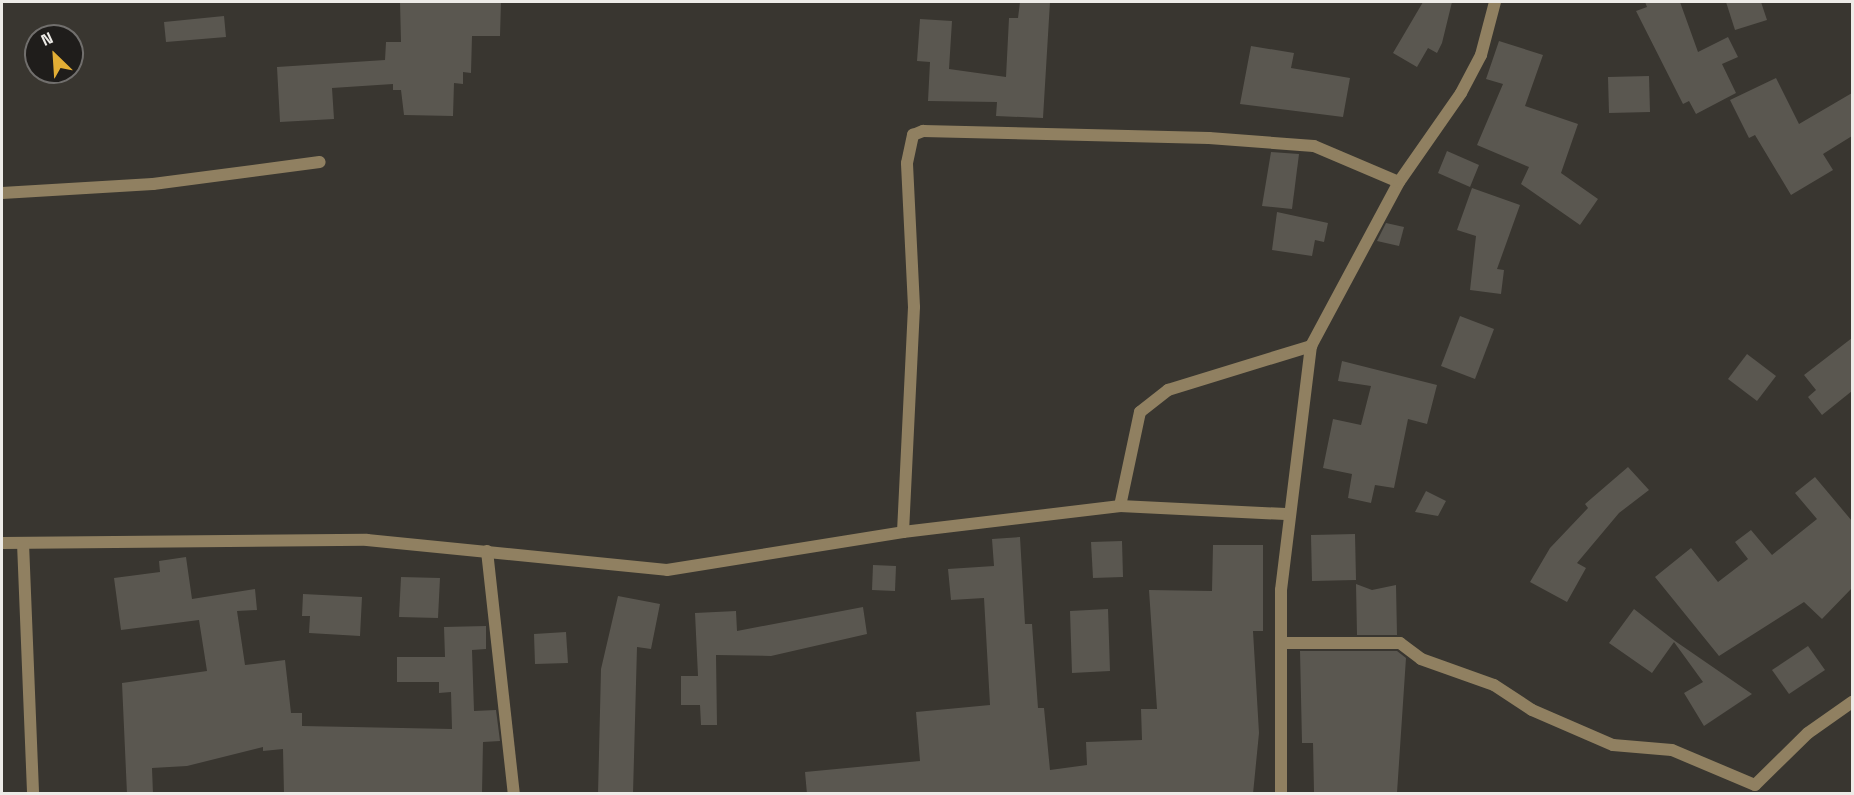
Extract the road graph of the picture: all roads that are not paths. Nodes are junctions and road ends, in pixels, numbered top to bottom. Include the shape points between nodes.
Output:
1 (1495, 2) edge
2 (320, 162) dead end
3 (1399, 182) junction
4 (2, 193) edge
5 (1311, 346) junction
6 (1120, 506) junction
7 (1286, 514) junction
8 (903, 532) junction
9 (2, 543) edge
10 (23, 543) junction
11 (487, 551) junction
12 (1282, 643) junction
13 (1852, 702) edge
14 (33, 794) edge
15 (514, 794) edge
16 (1281, 794) edge

1 - 3 street via 1481,55 1461,93
2 - 4 street via 153,184
3 - 5 street
3 - 8 street via 1314,146 1209,138 923,131 913,135 907,163 914,307
5 - 6 street via 1168,390 1140,412
5 - 7 street
6 - 7 street
6 - 8 street
7 - 12 street
8 - 11 street via 667,570
9 - 10 street
10 - 11 street via 367,540
10 - 14 street
11 - 15 street
12 - 13 street via 1400,643 1421,660 1494,685 1532,710 1613,745 1672,750 1755,785 1808,733
12 - 16 street

